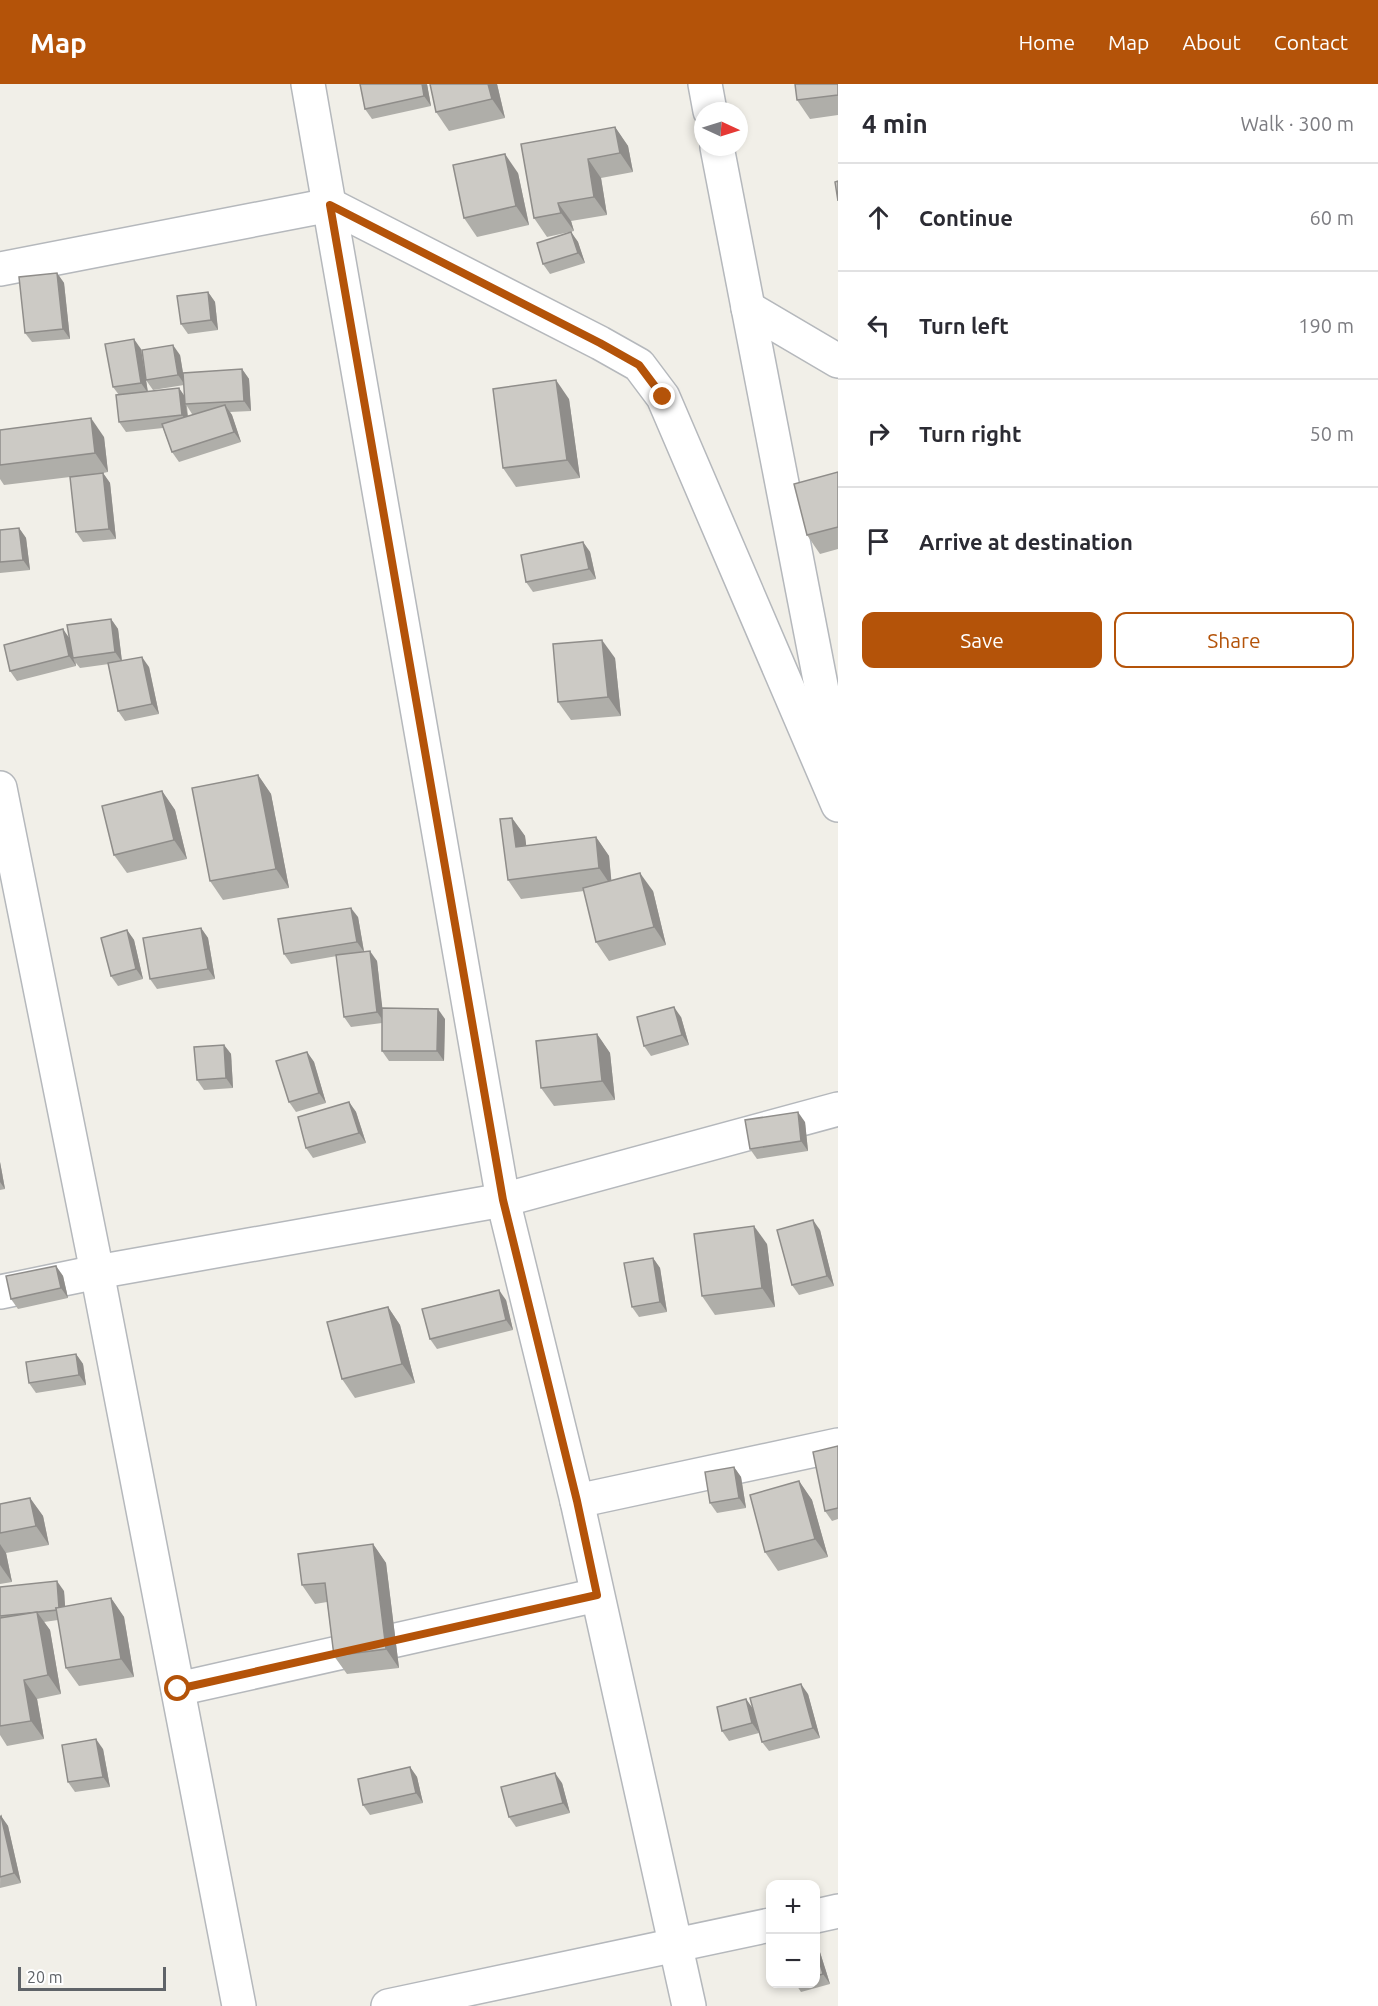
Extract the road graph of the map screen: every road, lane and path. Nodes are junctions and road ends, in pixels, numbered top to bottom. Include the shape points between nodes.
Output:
1 (308, 84) edge
2 (705, 84) edge
3 (708, 102) edge
4 (719, 156) edge
5 (330, 205) junction
6 (0, 269) edge
7 (748, 308) junction
8 (838, 361) edge
9 (838, 776) edge
10 (0, 788) edge
11 (838, 805) edge
12 (838, 1109) edge
13 (503, 1200) junction
14 (97, 1272) junction
15 (0, 1292) edge
16 (838, 1445) edge
17 (577, 1501) junction
18 (597, 1595) junction
19 (178, 1689) junction
20 (838, 1911) edge
21 (820, 1915) edge
22 (766, 1926) edge
23 (675, 1945) junction
24 (240, 2006) edge
25 (388, 2006) edge
26 (688, 2006) edge

1 - 5 street
2 - 3 street
4 - 7 street
5 - 6 street
5 - 11 street via 639,365 663,397
5 - 13 street
7 - 8 street
7 - 9 street
10 - 14 street
12 - 13 street
13 - 14 street
13 - 17 street
14 - 15 street
14 - 19 street
16 - 17 street
17 - 18 street
18 - 19 street
18 - 23 street
19 - 24 street
20 - 21 street
22 - 23 street
23 - 25 street
23 - 26 street

